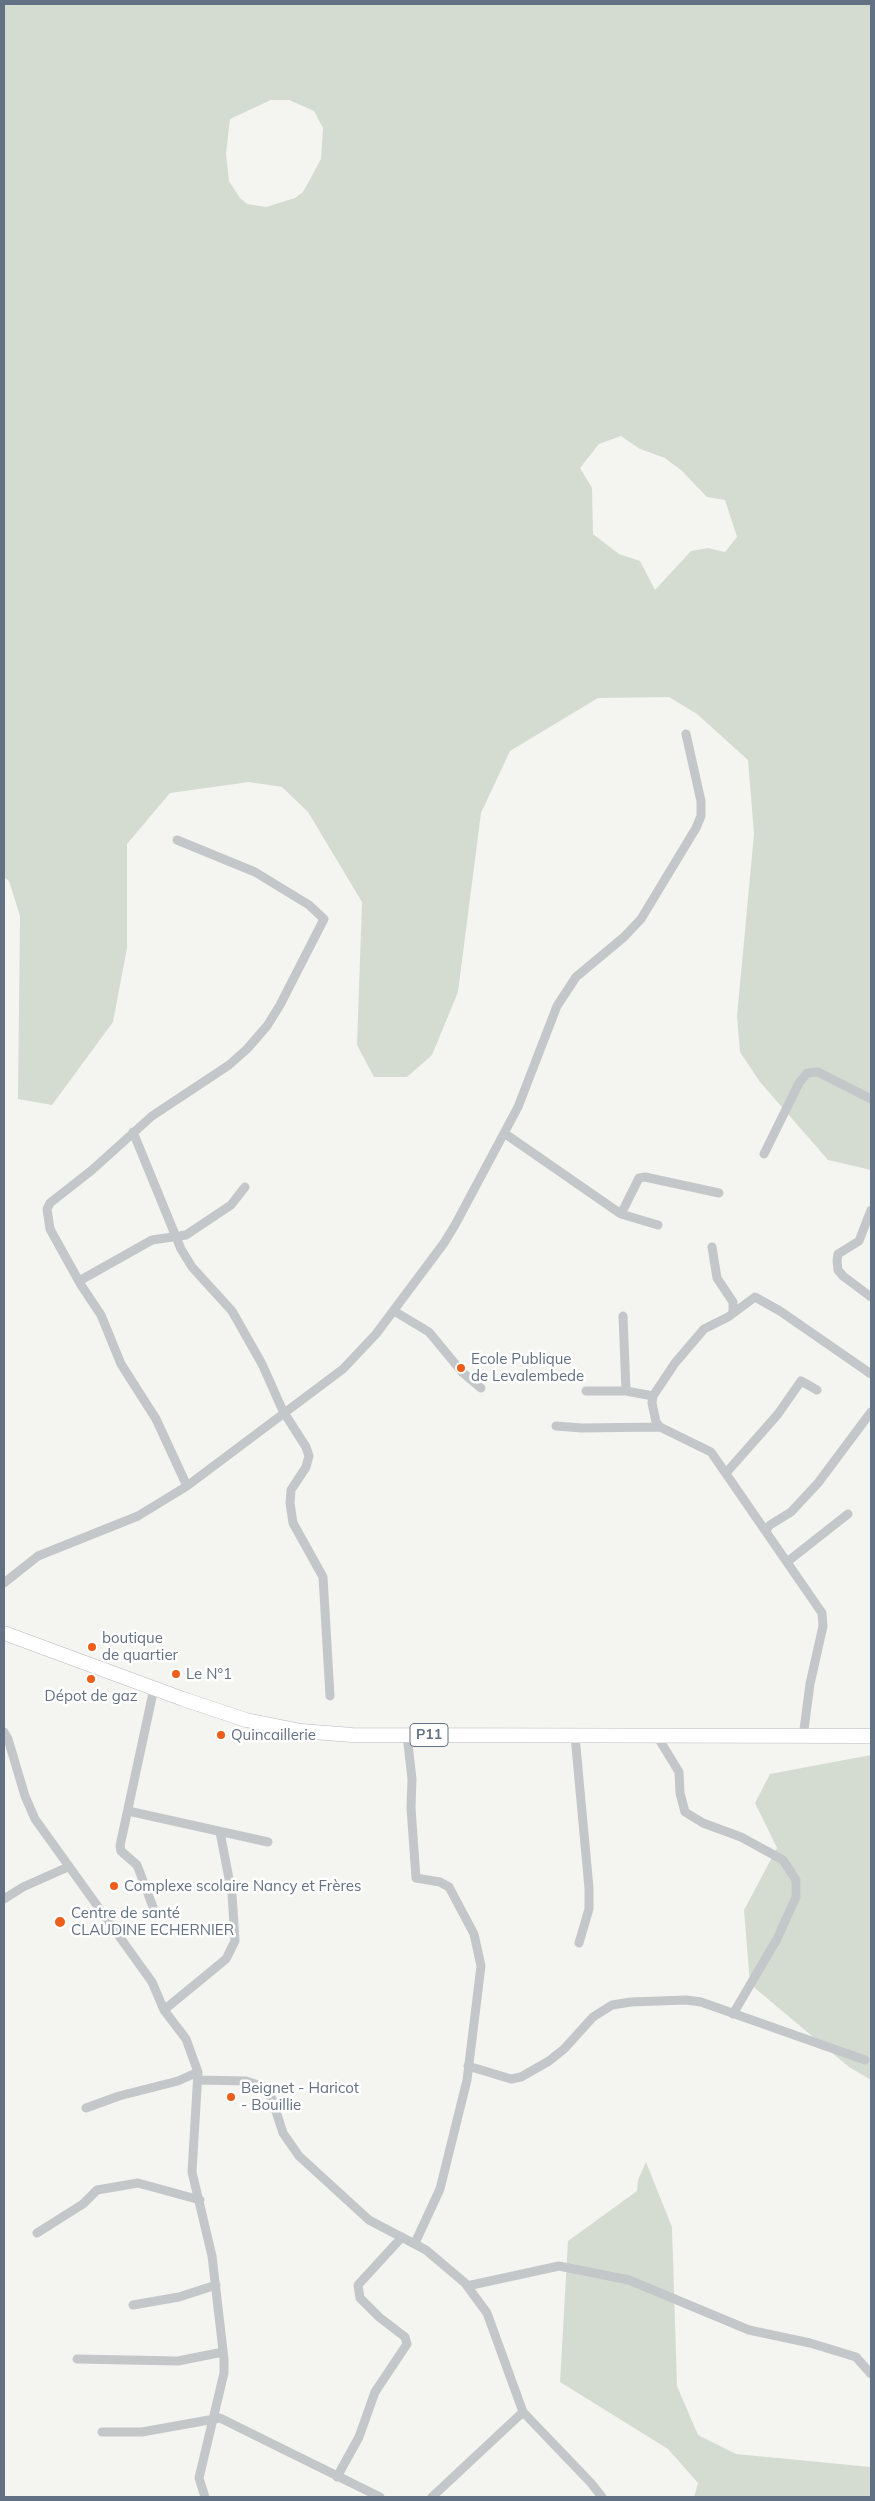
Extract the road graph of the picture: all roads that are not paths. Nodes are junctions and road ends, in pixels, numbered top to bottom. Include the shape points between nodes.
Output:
1 (686, 734) dead end
2 (177, 840) dead end
3 (871, 1099) edge
4 (133, 1132) junction
5 (504, 1133) junction
6 (764, 1154) dead end
7 (245, 1187) dead end
8 (719, 1193) dead end
9 (871, 1210) edge
10 (621, 1214) junction
11 (658, 1225) dead end
12 (174, 1237) junction
13 (712, 1247) dead end
14 (79, 1281) junction
15 (871, 1297) edge
16 (394, 1311) junction
17 (733, 1313) junction
18 (623, 1316) dead end
19 (871, 1374) edge
20 (481, 1388) dead end
21 (817, 1390) dead end
22 (586, 1391) dead end
23 (626, 1391) junction
24 (653, 1396) junction
25 (283, 1411) junction
26 (871, 1412) edge
27 (556, 1426) dead end
28 (660, 1427) junction
29 (726, 1473) junction
30 (187, 1486) junction
31 (848, 1514) dead end
32 (766, 1530) junction
33 (787, 1562) junction
34 (4, 1583) edge
35 (4, 1633) edge
36 (154, 1688) junction
37 (330, 1696) dead end
38 (4, 1732) edge
39 (407, 1735) junction
40 (576, 1736) junction
41 (657, 1736) junction
42 (871, 1736) edge
43 (803, 1737) junction
44 (128, 1811) junction
45 (220, 1832) junction
46 (268, 1842) dead end
47 (68, 1867) junction
48 (4, 1899) edge
49 (153, 1907) dead end
50 (579, 1943) dead end
51 (164, 2010) junction
52 (733, 2014) junction
53 (865, 2060) dead end
54 (468, 2066) junction
55 (199, 2076) junction
56 (86, 2108) dead end
57 (200, 2200) junction
58 (37, 2233) dead end
59 (402, 2237) junction
60 (415, 2243) junction
61 (216, 2285) junction
62 (467, 2286) junction
63 (133, 2305) dead end
64 (223, 2352) junction
65 (78, 2359) dead end
66 (871, 2374) edge
67 (523, 2412) junction
68 (213, 2418) junction
69 (102, 2432) dead end
70 (337, 2477) junction
71 (205, 2497) edge
72 (380, 2497) edge
73 (432, 2497) edge
74 (602, 2497) edge

1 - 5 street via 701,801 701,816 696,828 641,918 624,937 576,977 556,1006 518,1106
2 - 4 street via 254,872 309,905 324,919 267,1026 229,1065
3 - 6 street via 818,1072 807,1073
4 - 12 street
4 - 14 street via 47,1209 50,1229
5 - 10 street
5 - 16 street via 444,1243
7 - 12 street via 219,1214 186,1234
8 - 10 street via 639,1178
9 - 15 street via 859,1241 838,1254 837,1260 838,1270 843,1276
10 - 11 street
12 - 14 street via 152,1240
12 - 25 street via 192,1266 232,1311 262,1364
13 - 17 street via 717,1278 733,1302
14 - 30 street via 101,1316 122,1364 156,1419
16 - 20 street via 428,1332 462,1372
16 - 25 street via 343,1369
17 - 19 street via 750,1298 759,1298
17 - 24 street via 704,1329
18 - 23 street
21 - 29 street via 801,1382 778,1414
22 - 23 street
23 - 24 street
24 - 28 street via 654,1415
25 - 30 street via 268,1426
25 - 37 street via 309,1456 306,1467 290,1490 290,1503 293,1522 323,1577
26 - 32 street via 818,1482 791,1512
27 - 28 street
28 - 29 street via 711,1452
29 - 32 street
30 - 34 street via 138,1516 38,1556
31 - 33 street
32 - 33 street
33 - 43 street via 824,1619
35 - 36 main road, P11
36 - 39 main road, P11 via 246,1720 301,1731
36 - 44 street
38 - 47 street via 30,1809
39 - 40 main road, P11
39 - 54 street via 416,1878 449,1887 477,1944 481,1978
40 - 41 main road, P11
40 - 50 street via 589,1888 589,1909
41 - 43 main road, P11
41 - 52 street via 680,1772 680,1793 685,1812 783,1860 796,1880 796,1897 777,1939
42 - 43 main road, P11
44 - 45 street
44 - 49 street via 121,1851 137,1865
45 - 46 street
45 - 51 street via 232,1894 236,1941 226,1959
47 - 48 street
47 - 51 street via 152,1982
51 - 55 street via 186,2039
52 - 53 street
52 - 54 street via 686,2000 612,2005 593,2017 549,2061 521,2077 506,2078
54 - 60 street via 440,2189
55 - 56 street via 119,2096
55 - 57 street via 192,2162
55 - 59 street via 246,2081 264,2088 272,2098 283,2133 299,2156 369,2220
57 - 58 street via 138,2183 97,2190 83,2204
57 - 61 street
59 - 60 street
59 - 70 street via 358,2285 360,2298 405,2337 407,2344 376,2392 359,2437
60 - 62 street via 440,2260
61 - 63 street via 179,2297
61 - 64 street
62 - 66 street via 559,2266 629,2280 749,2330 856,2357
62 - 67 street via 487,2313
64 - 65 street via 178,2361
64 - 68 street via 224,2372
67 - 73 street
67 - 74 street
68 - 69 street via 142,2432
68 - 70 street via 228,2421
68 - 71 street via 199,2478
70 - 72 street

